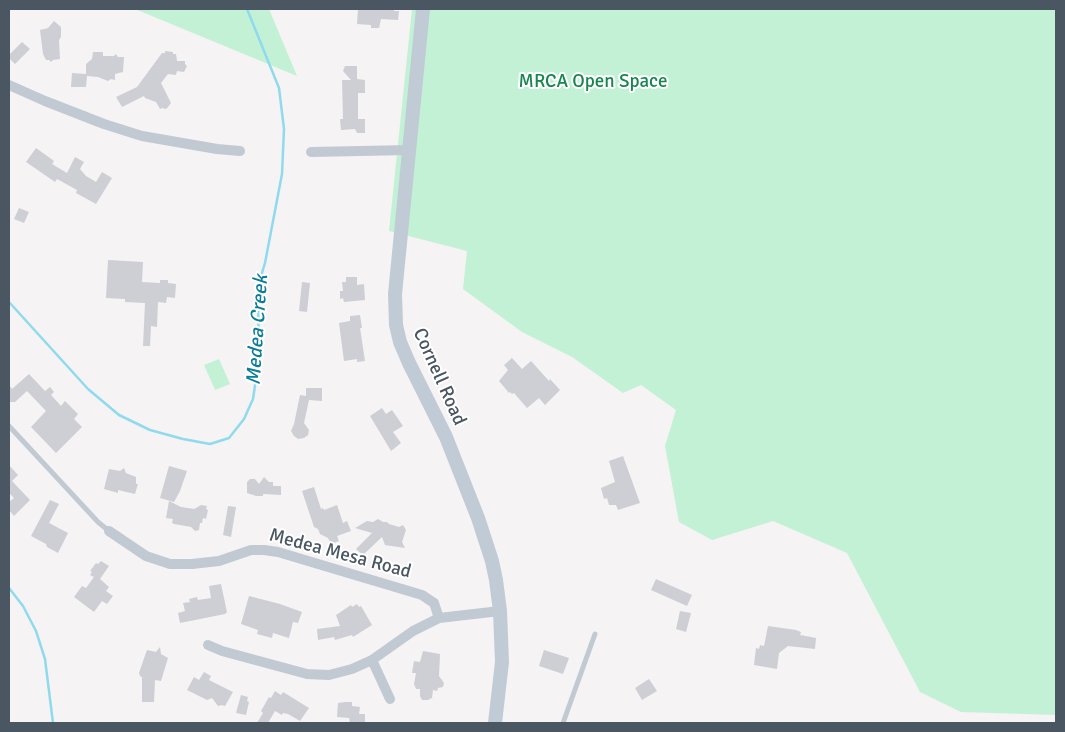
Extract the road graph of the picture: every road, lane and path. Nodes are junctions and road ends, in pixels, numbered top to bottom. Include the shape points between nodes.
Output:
1 (423, 9) edge
2 (9, 85) edge
3 (409, 150) junction
4 (240, 151) dead end
5 (311, 152) dead end
6 (9, 426) edge
7 (109, 531) joint
8 (500, 610) junction
9 (439, 618) junction
10 (595, 634) dead end
11 (208, 645) dead end
12 (372, 660) junction
13 (390, 699) dead end
14 (495, 723) edge
15 (563, 723) edge

1 - 3 main road, Cornell Road
2 - 4 street via 142,136
3 - 5 street
3 - 8 main road, Cornell Road via 395,294 396,326 400,342 446,438 478,518 496,580
6 - 7 lane
7 - 9 street, Medea Mesa Road via 146,556 170,564 219,561 251,550 278,552 422,595 434,604
8 - 9 street
8 - 14 main road, Cornell Road via 502,662
9 - 12 street via 413,631
10 - 15 lane
11 - 12 street via 307,674 329,675
12 - 13 street

